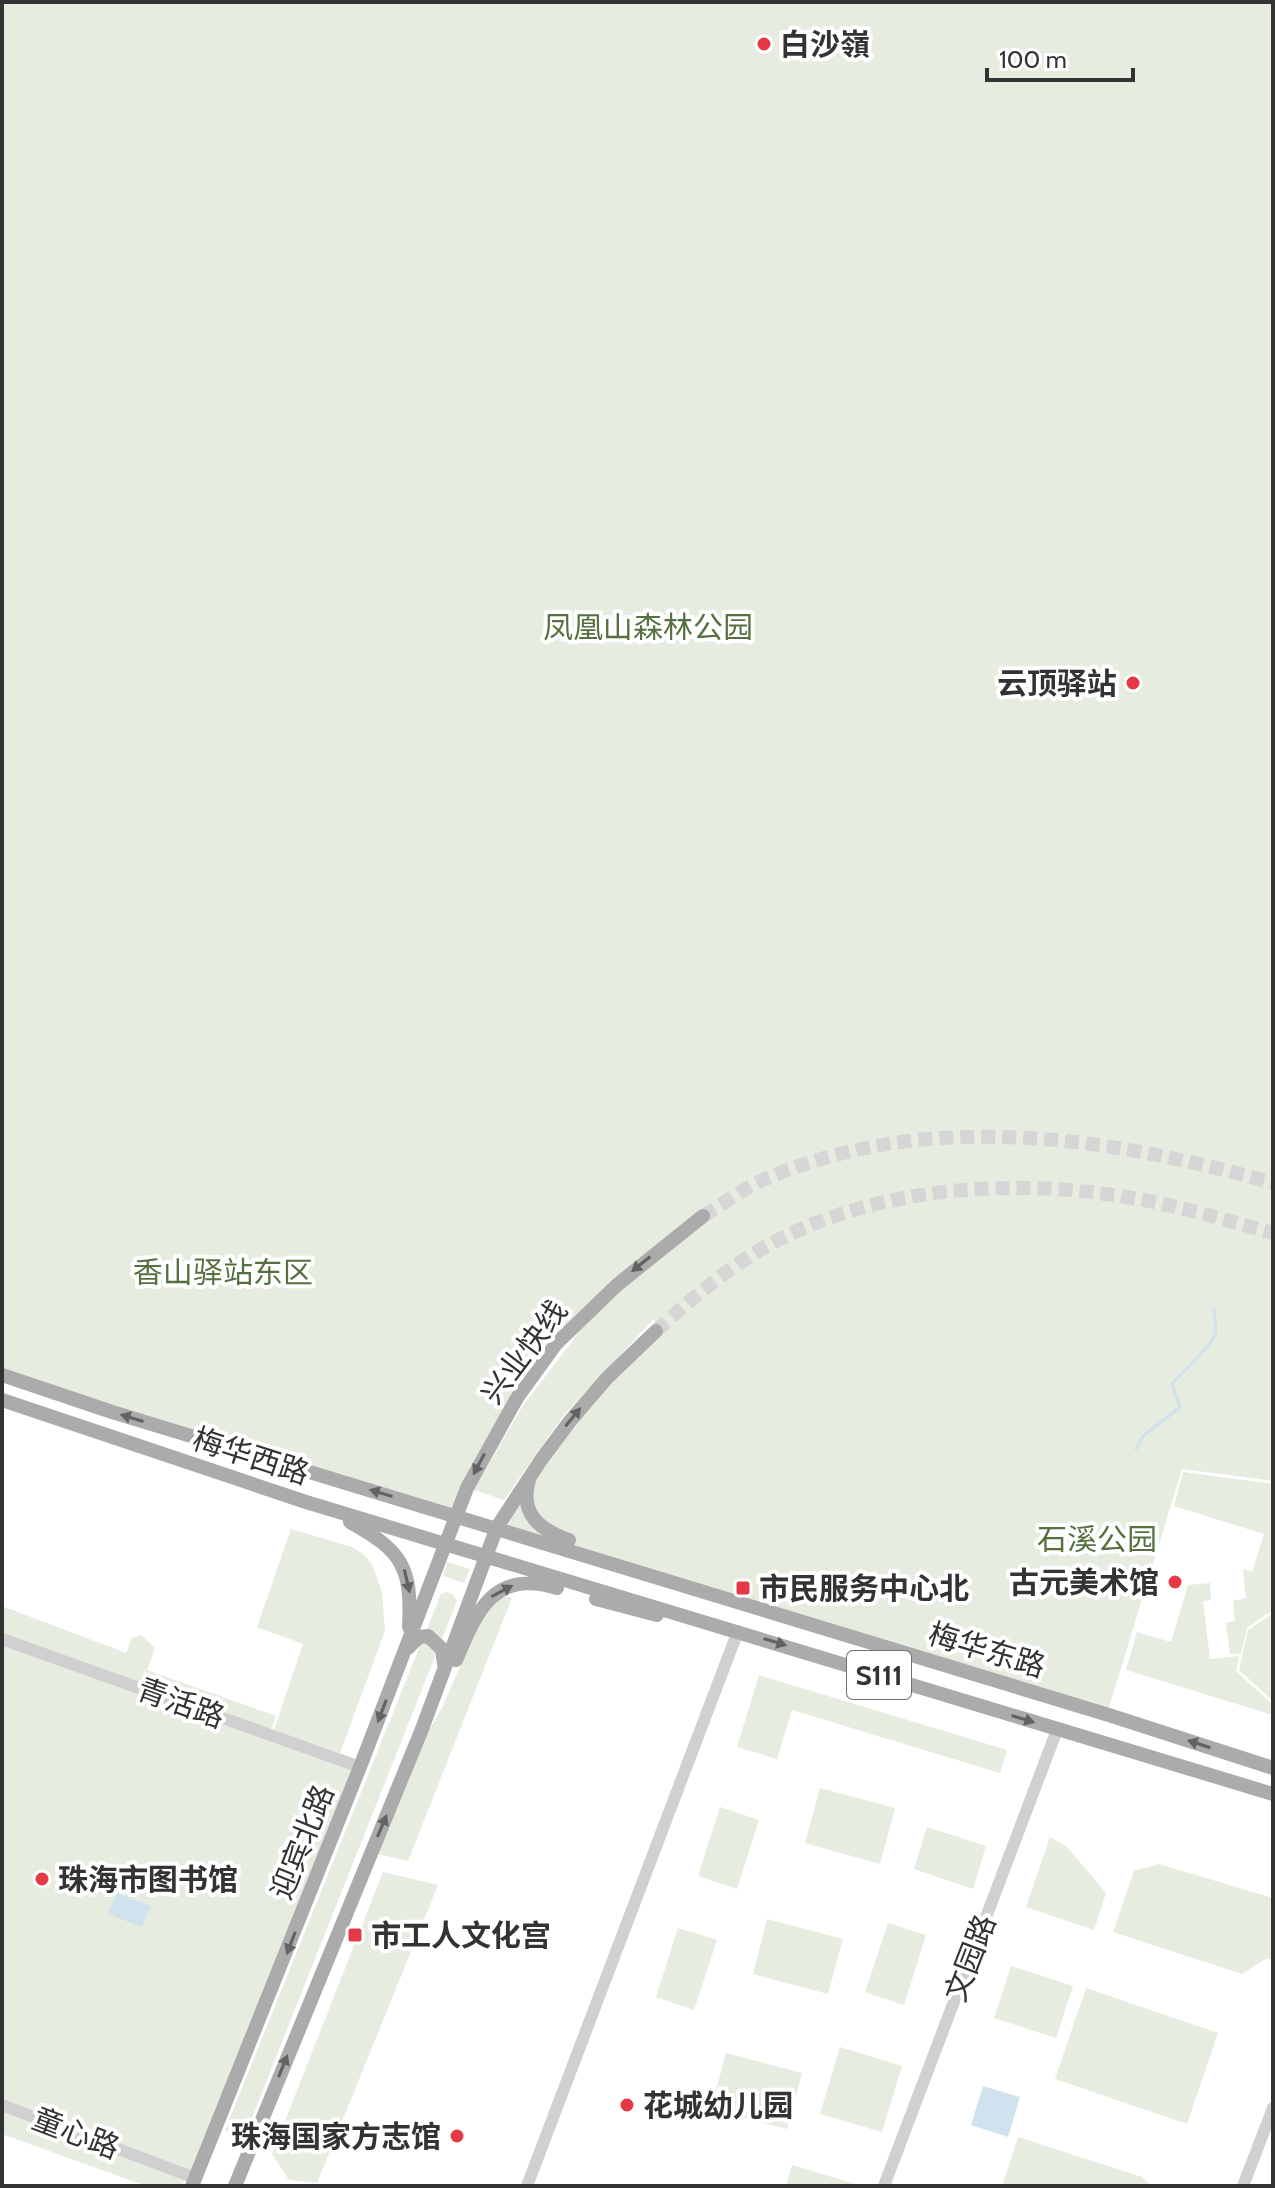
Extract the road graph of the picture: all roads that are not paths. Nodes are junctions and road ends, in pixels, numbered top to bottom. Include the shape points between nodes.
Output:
1 (703, 1216) tunnel mouth
2 (656, 1331) tunnel mouth
3 (2, 1375) edge
4 (2, 1400) edge
5 (531, 1474) junction
6 (306, 1502) junction
7 (455, 1516) junction
8 (497, 1527) junction
9 (445, 1544) junction
10 (485, 1556) junction
11 (696, 1588) junction
12 (696, 1618) junction
13 (738, 1631) junction
14 (2, 1639) edge
15 (406, 1648) junction
16 (445, 1665) junction
17 (422, 1729) junction
18 (1057, 1730) junction
19 (360, 1767) junction
20 (1273, 1768) edge
21 (1273, 1794) edge
22 (2, 2105) edge
23 (1273, 2108) edge
24 (193, 2182) edge
25 (235, 2186) edge
26 (527, 2186) edge
27 (884, 2186) edge
28 (1243, 2186) edge

1 -> 7 main road, 兴业快线 via 617,1285 556,1344 497,1432
5 -> 2 main road via 584,1404
7 -> 3 main road, 梅华西路
4 - 6 main road, 梅华西路
5 - 8 main road
5 - 11 main road via 526,1505 542,1528 656,1568
6 - 9 main road, 梅华西路
6 -> 15 main road via 374,1536 402,1564 410,1593
7 - 8 main road, 梅华东路 / S111
7 - 9 main road, 迎宾北路
8 - 10 main road
8 - 11 main road, 梅华东路 / S111
9 - 10 main road, 梅华西路
9 - 15 main road, 迎宾北路
10 - 12 main road, 梅华东路 / S111
10 - 16 main road
20 -> 11 main road, 梅华东路 / S111
12 - 13 main road, 梅华东路 / S111
17 -> 12 main road via 476,1614 504,1588 536,1583 648,1614
13 -> 18 main road, 梅华东路 / S111
13 - 26 street
14 - 19 street, 青活路
15 - 16 main road via 428,1636 442,1649
15 -> 19 main road, 迎宾北路
16 - 17 main road
25 -> 17 main road
18 - 21 main road, 梅华东路 / S111
18 - 27 street, 文园路
19 -> 24 main road, 迎宾北路
22 - 24 street, 童心路
23 - 28 street

